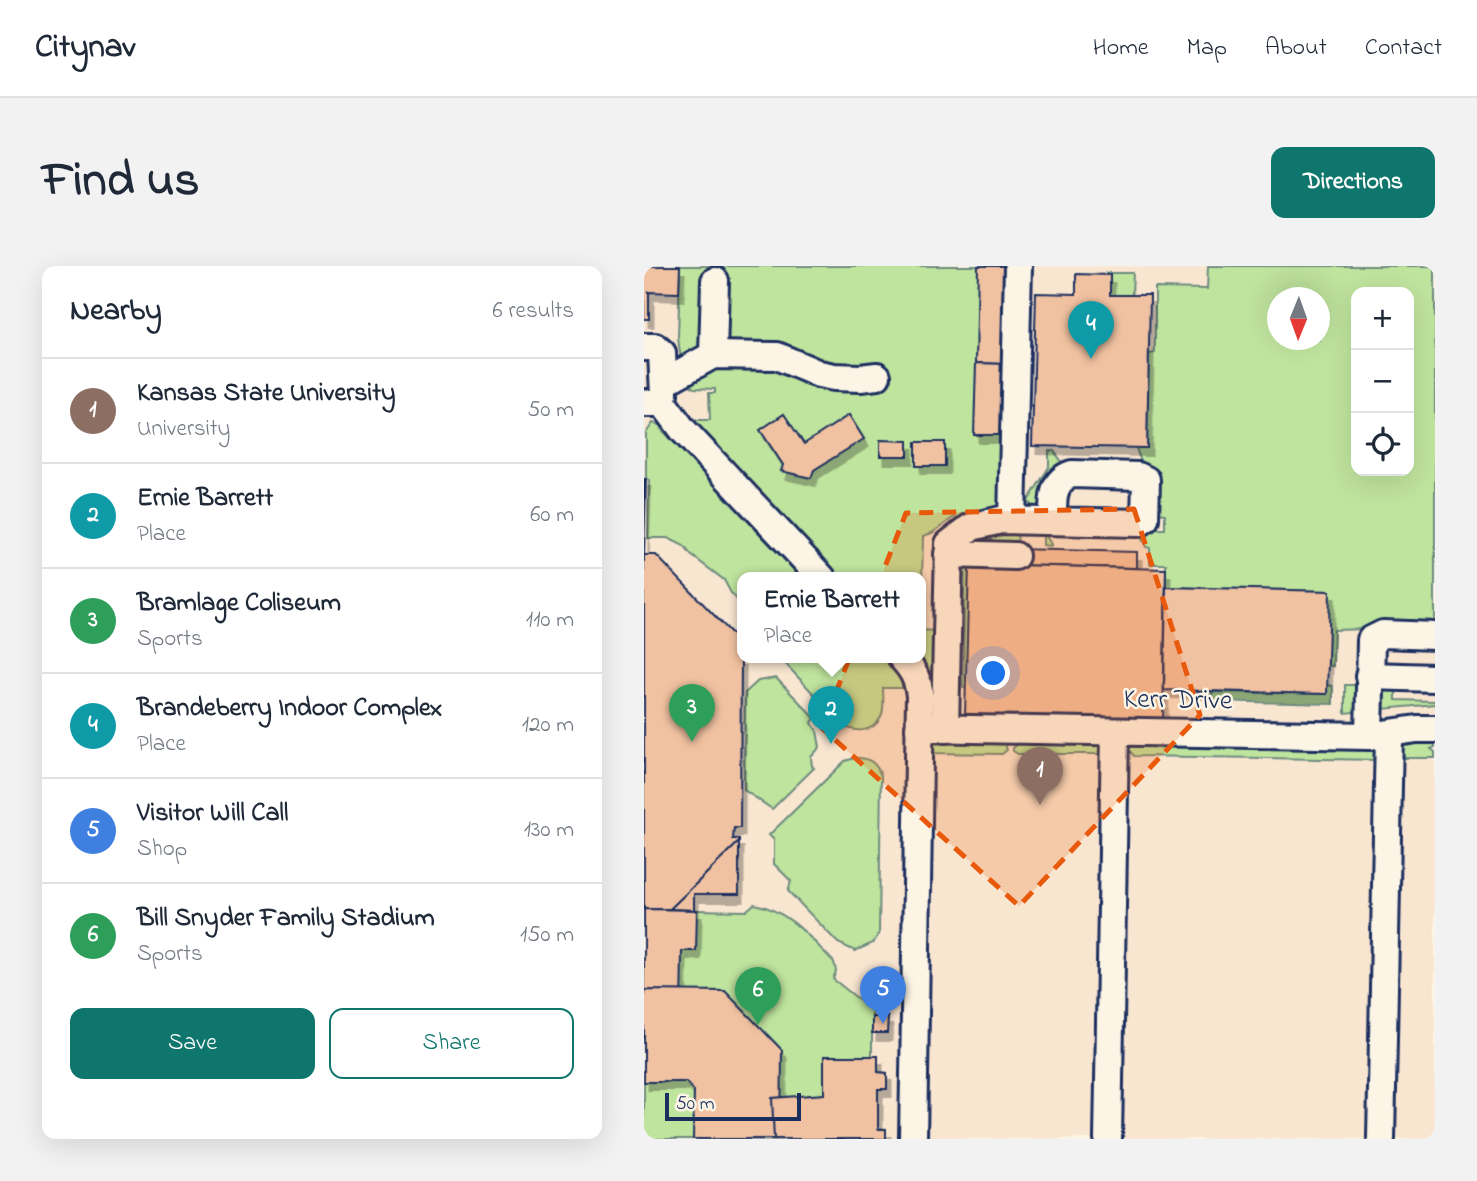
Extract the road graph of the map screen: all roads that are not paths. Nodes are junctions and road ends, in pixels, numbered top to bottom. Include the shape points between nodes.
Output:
1 (1018, 266) edge
2 (715, 281) dead end
3 (644, 346) edge
4 (713, 355) junction
5 (877, 376) dead end
6 (657, 396) edge
7 (1012, 520) junction
8 (1053, 520) dead end
9 (948, 554) junction
10 (1015, 556) dead end
11 (816, 572) edge
12 (1435, 636) edge
13 (907, 663) edge
14 (1369, 676) junction
15 (1435, 678) edge
16 (932, 729) junction
17 (1435, 729) edge
18 (1115, 732) junction
19 (1379, 735) junction
20 (913, 1139) edge
21 (1108, 1139) edge
22 (1381, 1139) edge

1 - 7 street
2 - 4 street
3 - 6 street via 662,353
4 - 5 street via 778,356 826,376
4 - 6 street
6 - 11 street via 682,430
7 - 8 street
7 - 9 street via 971,527 949,544
9 - 10 street
9 - 16 street
12 - 14 street via 1375,636
13 - 16 street via 918,682
14 - 15 street
14 - 19 street
16 - 18 street, Kerr Drive
16 - 20 street
17 - 19 street, Kerr Drive
18 - 19 street, Kerr Drive
18 - 21 street
19 - 22 street

